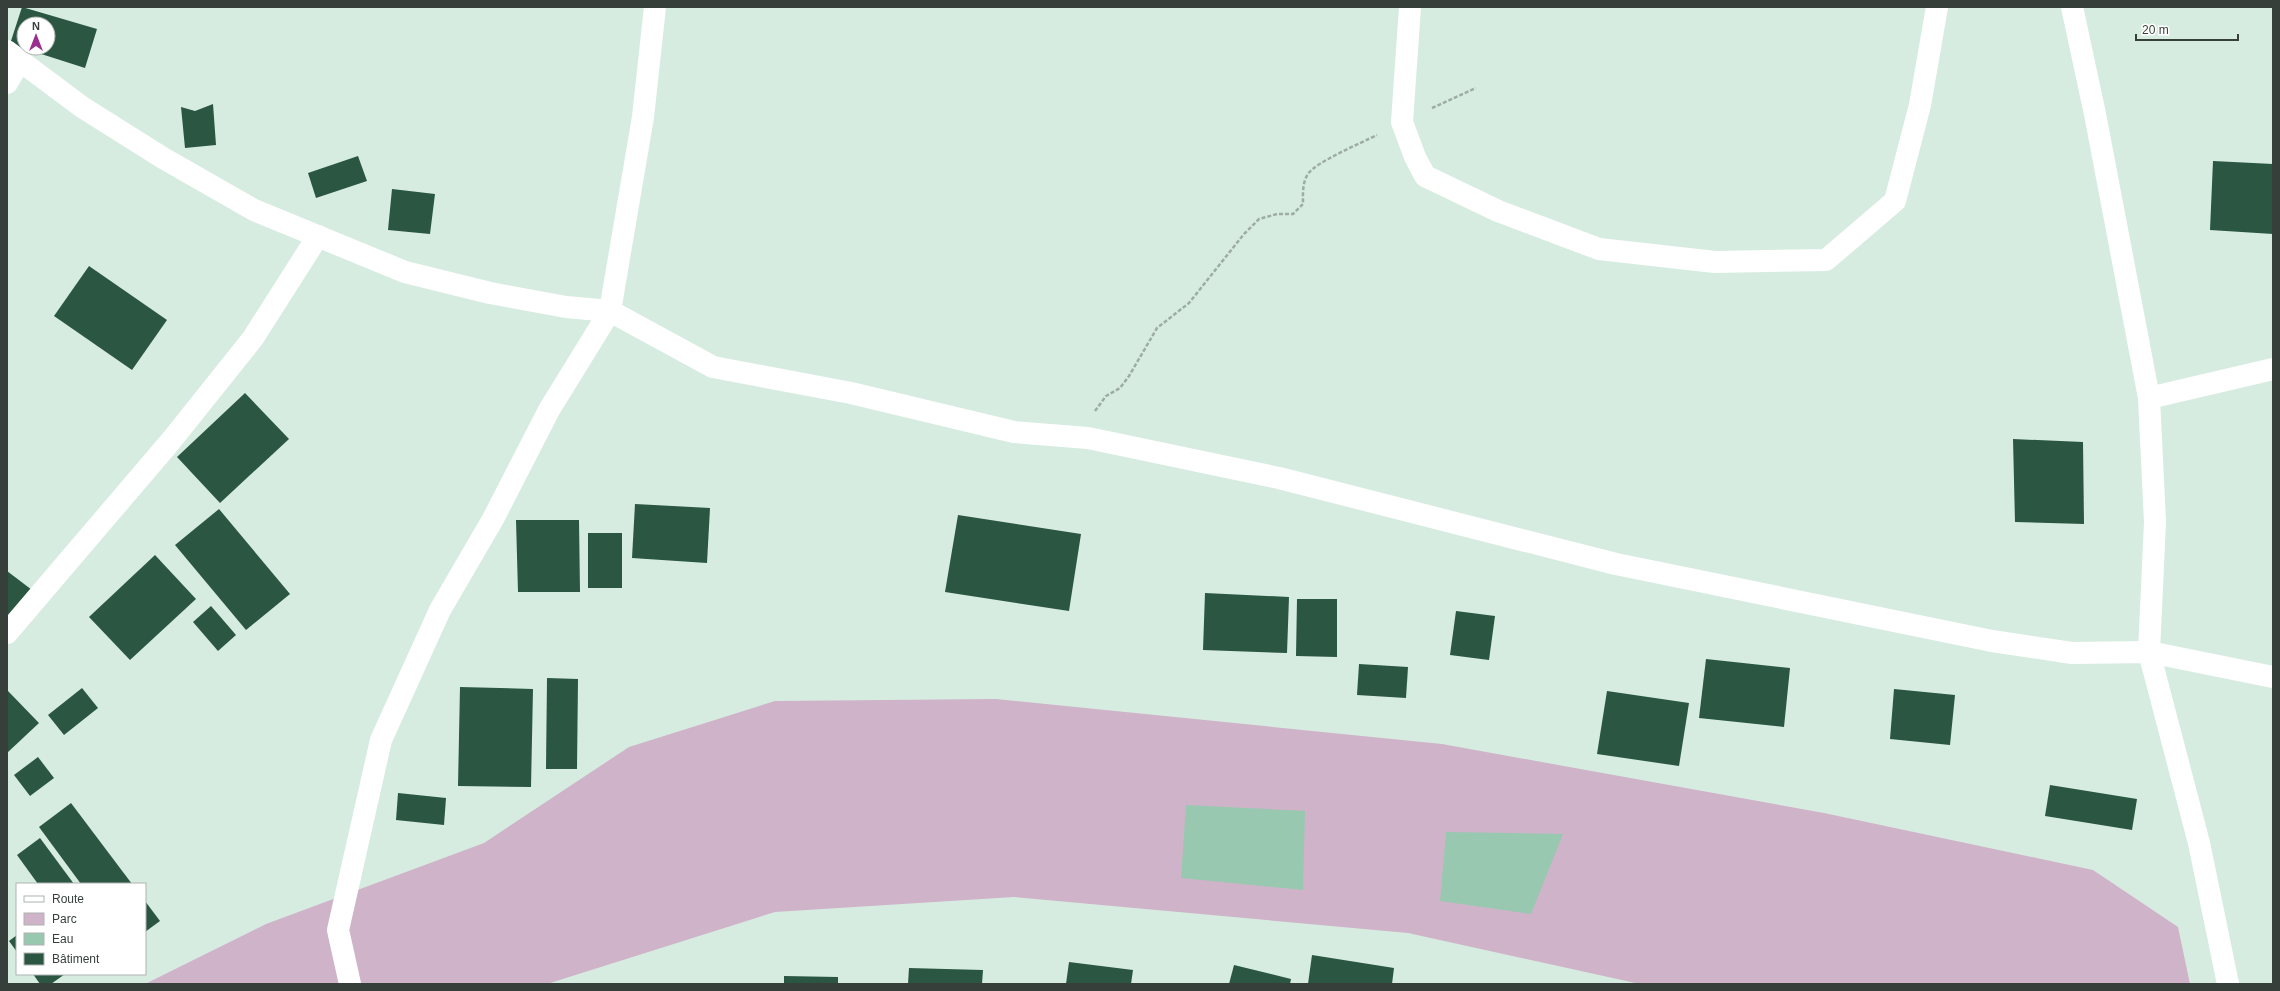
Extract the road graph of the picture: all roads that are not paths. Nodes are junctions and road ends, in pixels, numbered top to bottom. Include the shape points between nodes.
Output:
1 (655, 7) edge
2 (1410, 7) edge
3 (1936, 7) edge
4 (2072, 7) edge
5 (14, 56) edge
6 (7, 83) edge
7 (318, 236) junction
8 (610, 311) junction
9 (2273, 369) edge
10 (2149, 398) junction
11 (7, 633) edge
12 (2149, 652) junction
13 (2273, 677) edge
14 (350, 984) edge
15 (2228, 984) edge

1 - 8 street via 643,117
2 - 3 street via 1402,122 1425,176 1498,211 1599,249 1715,262 1826,260 1895,201 1920,105
4 - 10 street
5 - 6 street
5 - 7 street via 82,107 163,158 254,210
7 - 8 street via 405,272 490,293 566,307
7 - 11 street via 253,338 170,442
8 - 12 street via 713,368 851,393 1014,432 1088,438 1278,478 1616,564 1961,634 2072,653
8 - 14 street via 549,410 493,519 440,610 381,740 338,930
9 - 10 street
10 - 12 street via 2155,522
12 - 13 street
12 - 15 street via 2199,843

